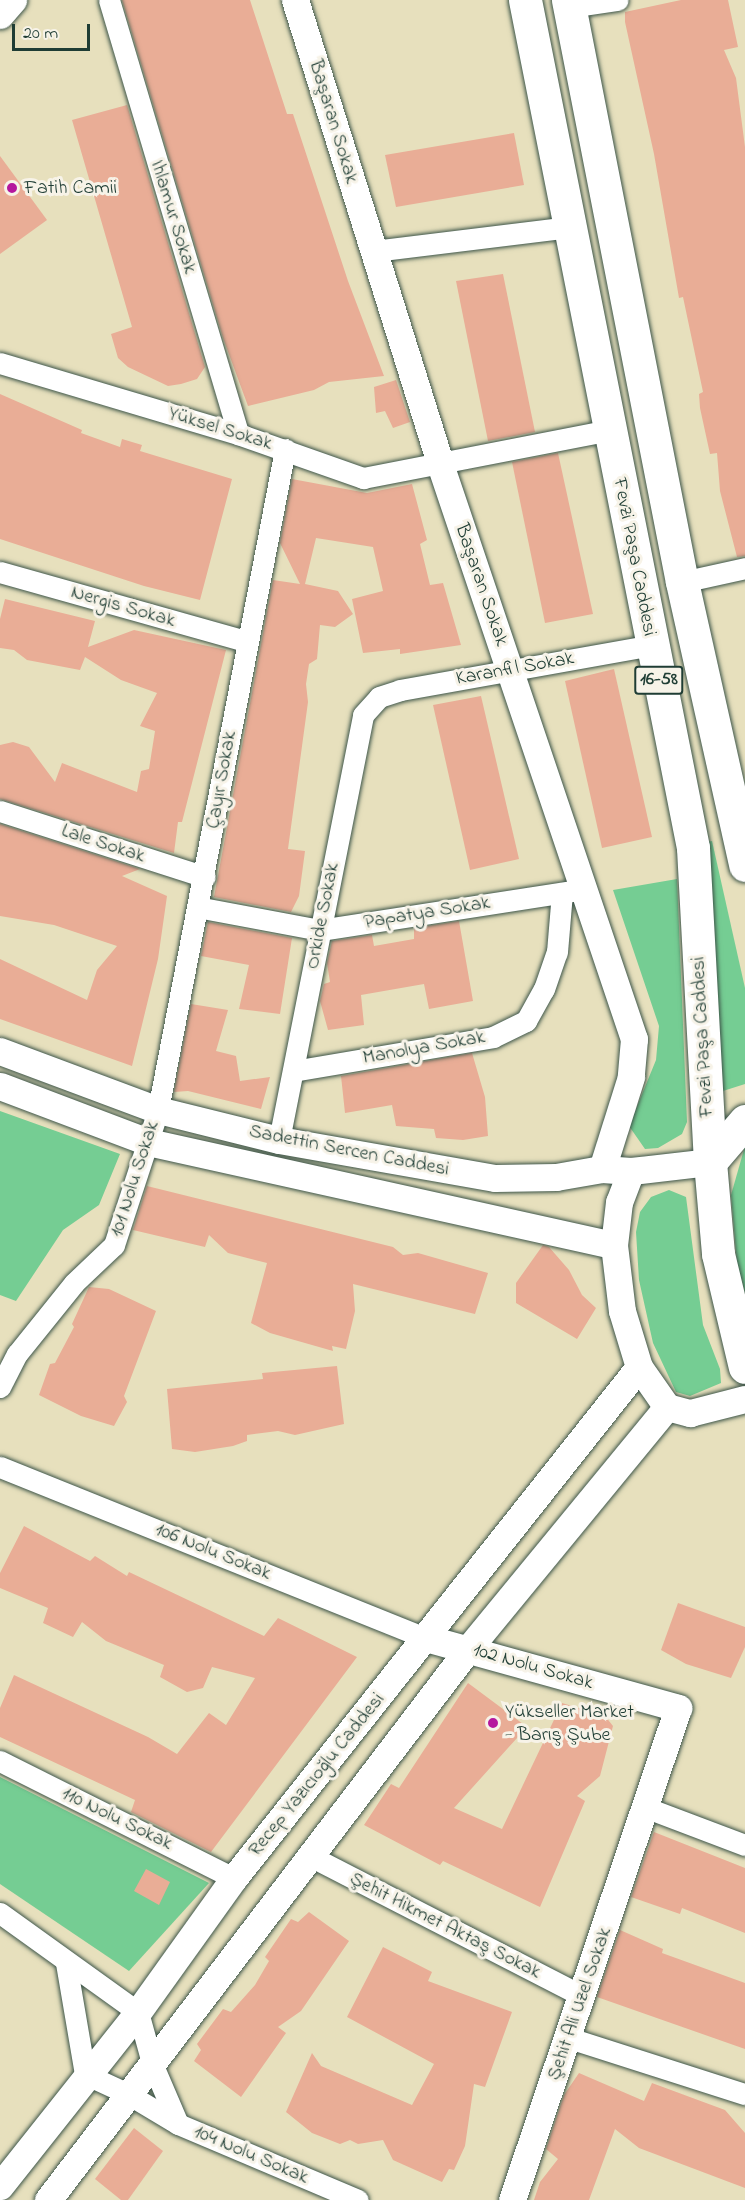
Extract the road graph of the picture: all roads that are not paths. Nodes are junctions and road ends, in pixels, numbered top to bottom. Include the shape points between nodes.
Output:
1 (13, 0) edge
2 (109, 0) edge
3 (295, 0) edge
4 (525, 0) edge
5 (617, 0) edge
6 (568, 4) edge
7 (0, 15) edge
8 (570, 227) junction
9 (374, 251) junction
10 (0, 363) edge
11 (609, 430) junction
12 (238, 434) junction
13 (285, 449) junction
14 (440, 464) junction
15 (745, 568) edge
16 (0, 572) edge
17 (682, 582) junction
18 (245, 641) junction
19 (652, 645) junction
20 (510, 670) junction
21 (379, 697) joint
22 (738, 806) edge
23 (0, 811) edge
24 (745, 865) edge
25 (205, 877) junction
26 (574, 891) junction
27 (197, 907) junction
28 (320, 930) junction
29 (0, 1051) edge
30 (293, 1071) junction
31 (0, 1086) edge
32 (158, 1110) junction
33 (745, 1121) edge
34 (279, 1140) junction
35 (148, 1142) junction
36 (710, 1162) junction
37 (602, 1169) junction
38 (631, 1172) junction
39 (614, 1245) junction
40 (8, 1352) edge
41 (745, 1366) edge
42 (639, 1367) junction
43 (0, 1387) edge
44 (745, 1399) edge
45 (668, 1407) junction
46 (0, 1467) edge
47 (426, 1638) junction
48 (469, 1648) junction
49 (0, 1761) edge
50 (647, 1808) junction
51 (745, 1845) edge
52 (308, 1855) junction
53 (234, 1878) junction
54 (0, 1913) edge
55 (66, 1963) junction
56 (582, 1996) junction
57 (138, 2012) junction
58 (569, 2038) junction
59 (152, 2063) junction
60 (85, 2074) junction
61 (128, 2094) junction
62 (745, 2094) edge
63 (178, 2124) junction
64 (0, 2186) edge
65 (48, 2200) edge
66 (358, 2200) edge
67 (512, 2200) edge

1 - 7 street
2 - 12 street, Ihlamur Sokak
3 - 9 street, Başaran Sokak
4 - 8 main road, Fevzi Paşa Caddesi / 16-58
5 - 6 street
6 - 17 main road, 16-58
8 - 9 street
8 - 11 main road, Fevzi Paşa Caddesi / 16-58
9 - 14 street, Başaran Sokak
10 - 12 street, Yüksel Sokak
11 - 14 street, Yüksel Sokak
11 - 19 main road, Fevzi Paşa Caddesi / 16-58
12 - 13 street, Yüksel Sokak
13 - 14 street, Yüksel Sokak via 363,478
13 - 18 street, Çayır Sokak
14 - 20 street, Başaran Sokak
15 - 17 street
16 - 18 street, Nergis Sokak
17 - 22 main road, 16-58
18 - 25 street, Çayır Sokak
19 - 20 street, Karanfil Sokak
19 - 36 main road, Fevzi Paşa Caddesi / 16-58 via 693,848
20 - 21 street, Karanfil Sokak
20 - 26 street, Başaran Sokak
21 - 28 street, Orkide Sokak via 363,715
22 - 24 main road, 16-58
23 - 25 street, Lale Sokak
25 - 27 street, Çayır Sokak
26 - 28 street, Papatya Sokak
26 - 30 street, Manolya Sokak via 544,989 526,1021 493,1037
26 - 37 street, Başaran Sokak via 634,1039 631,1077
27 - 28 street, Papatya Sokak
27 - 32 street, Çayır Sokak
28 - 30 street, Orkide Sokak
29 - 32 street, Sadettin Sercen Caddesi
30 - 34 street, Orkide Sokak
31 - 35 street, Sadettin Sercen Caddesi
32 - 34 street, Sadettin Sercen Caddesi
32 - 35 street, 101 Nolu Sokak
33 - 36 main road
34 - 37 street, Sadettin Sercen Caddesi via 495,1178 556,1177
35 - 39 street, Sadettin Sercen Caddesi
35 - 40 street, 101 Nolu Sokak via 114,1245
36 - 38 street, Sadettin Sercen Caddesi
36 - 41 main road, Fevzi Paşa Caddesi / 16-58 via 718,1254
37 - 38 street, Sadettin Sercen Caddesi
38 - 39 street via 619,1202
39 - 42 street via 622,1311
40 - 43 street, 101 Nolu Sokak
42 - 45 street
42 - 47 street, Recep Yazıcıoğlu Caddesi
44 - 45 street via 690,1413
45 - 48 street, Recep Yazıcıoğlu Caddesi via 610,1472
46 - 47 street, 106 Nolu Sokak
47 - 48 street, 102 Nolu Sokak
47 - 53 street, Recep Yazıcıoğlu Caddesi
48 - 50 street, 102 Nolu Sokak via 678,1708
48 - 52 street, Recep Yazıcıoğlu Caddesi
49 - 53 street, 110 Nolu Sokak
50 - 51 street
50 - 56 street, Şehit Ali Uzel Sokak
52 - 56 street, Şehit Hikmet Aktaş Sokak
52 - 59 street, Recep Yazıcıoğlu Caddesi
53 - 57 street, Recep Yazıcıoğlu Caddesi
54 - 55 street
55 - 57 street
55 - 60 street
56 - 58 street, Şehit Ali Uzel Sokak
57 - 59 street
57 - 60 street, Recep Yazıcıoğlu Caddesi
58 - 62 street
58 - 67 street, Şehit Ali Uzel Sokak
59 - 61 street, Recep Yazıcıoğlu Caddesi
59 - 63 street
60 - 61 street, 104 Nolu Sokak
60 - 64 street, Recep Yazıcıoğlu Caddesi
61 - 63 street, 104 Nolu Sokak
61 - 65 street, Recep Yazıcıoğlu Caddesi
63 - 66 street, 104 Nolu Sokak

